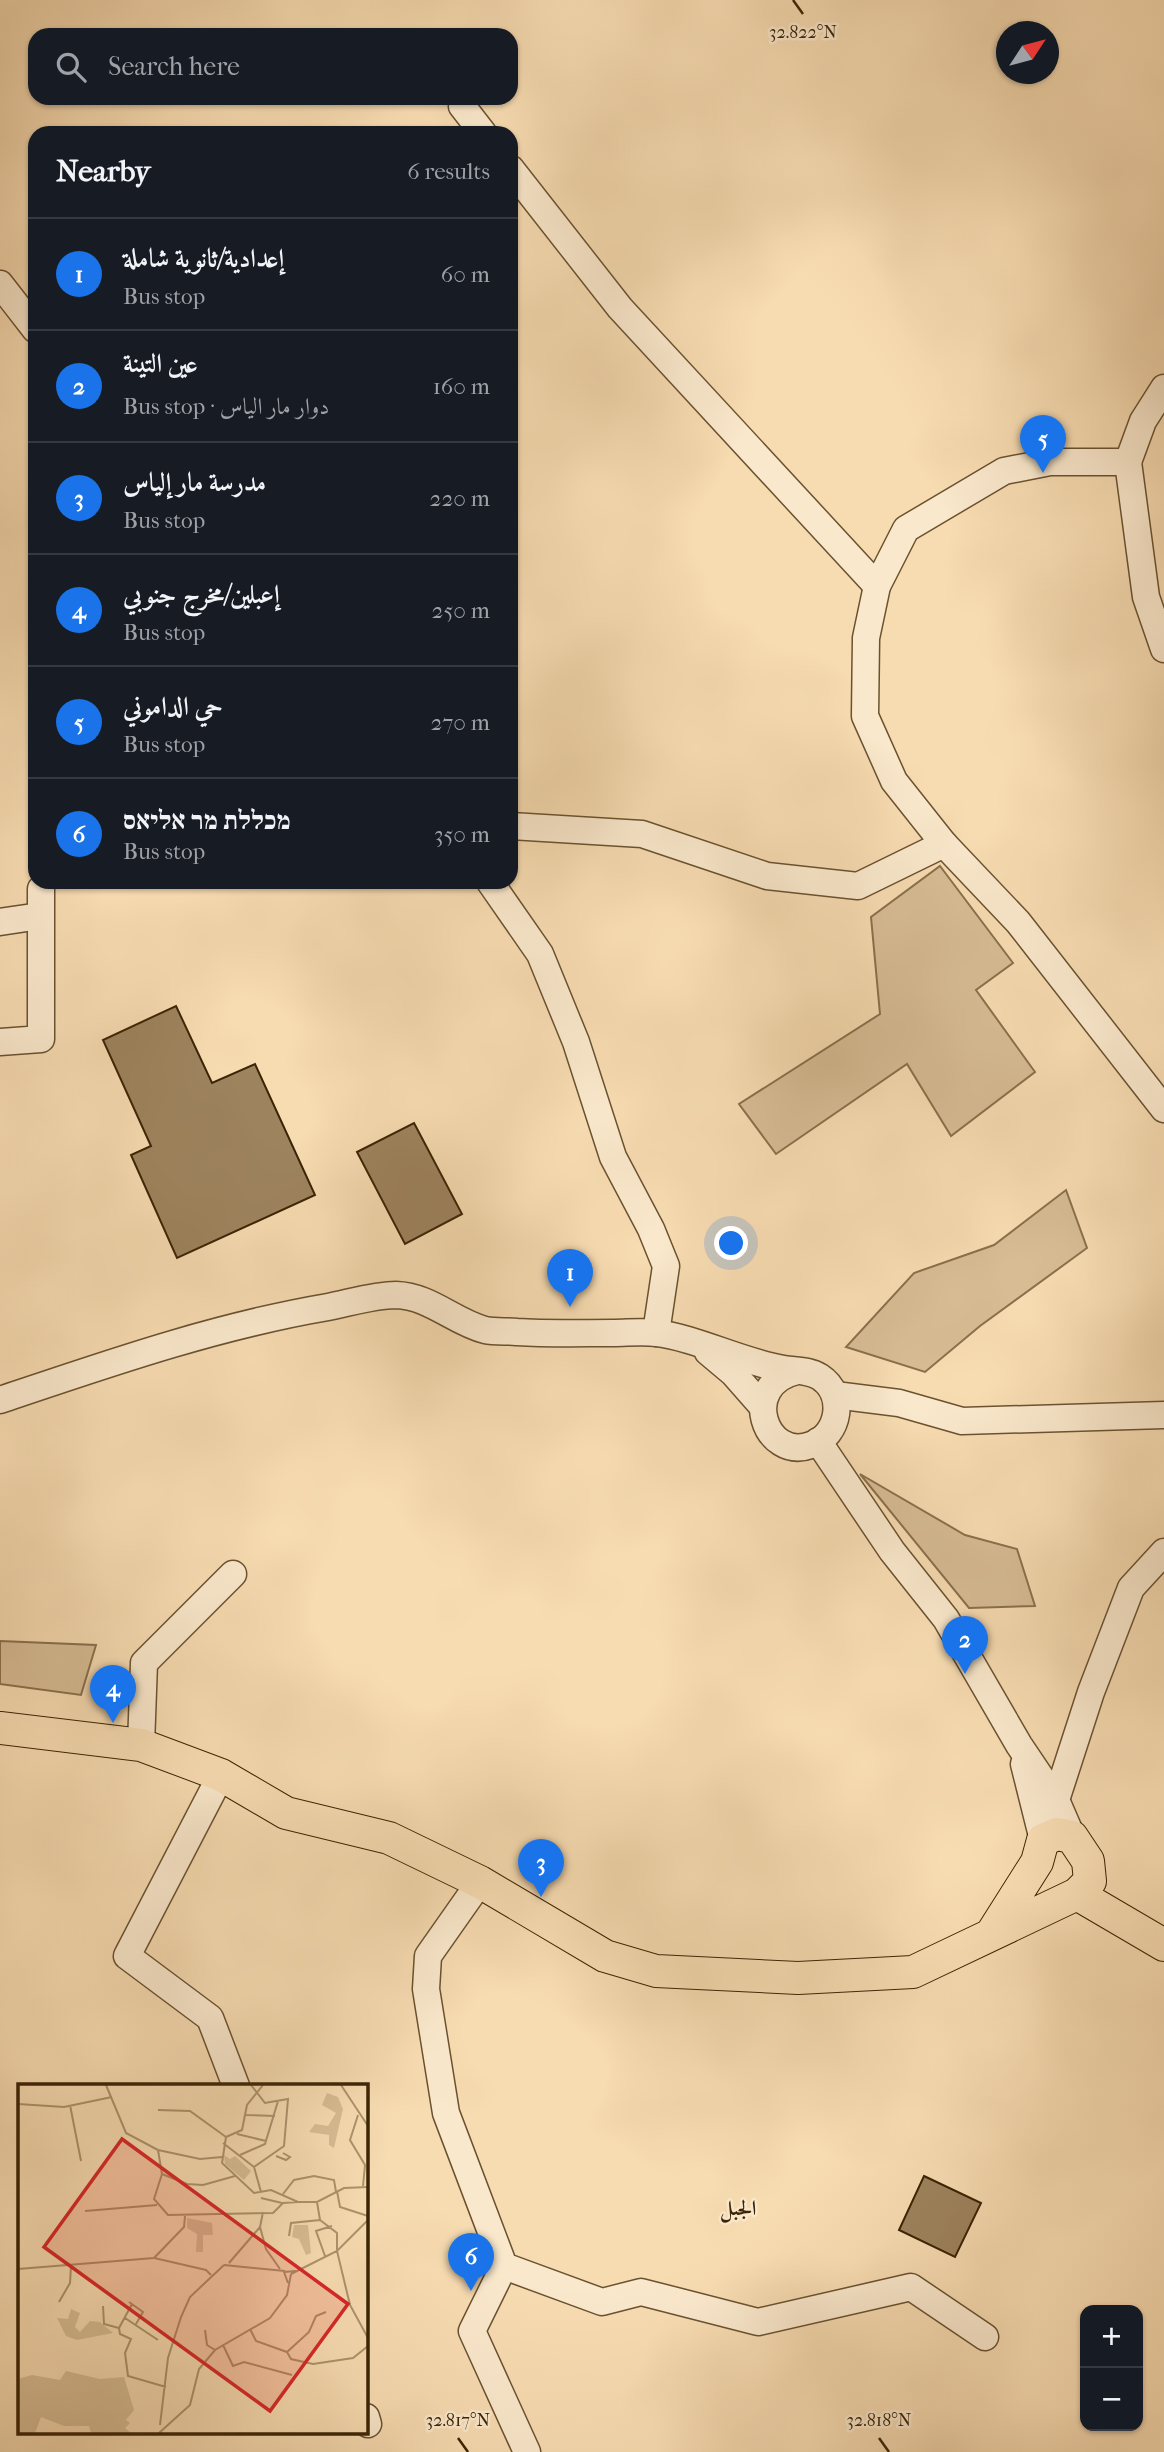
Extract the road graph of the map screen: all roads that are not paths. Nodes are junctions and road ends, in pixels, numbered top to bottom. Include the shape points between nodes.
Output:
1 (462, 106) dead end
2 (478, 126) edge
3 (518, 178) edge
4 (1, 288) edge
5 (28, 321) edge
6 (1164, 388) edge
7 (1128, 462) junction
8 (877, 586) junction
9 (1164, 649) edge
10 (518, 826) edge
11 (944, 844) junction
12 (41, 889) dead end
13 (495, 889) edge
14 (40, 916) junction
15 (0, 922) edge
16 (0, 1042) edge
17 (1164, 1109) edge
18 (656, 1333) junction
19 (702, 1347) junction
20 (797, 1371) junction
21 (835, 1395) junction
22 (0, 1401) edge
23 (762, 1406) junction
24 (1164, 1415) edge
25 (818, 1441) junction
26 (1164, 1552) edge
27 (233, 1574) dead end
28 (0, 1728) edge
29 (141, 1745) junction
30 (1019, 1745) junction
31 (221, 1775) junction
32 (1056, 1800) junction
33 (1051, 1846) junction
34 (480, 1882) junction
35 (1079, 1886) junction
36 (992, 1933) junction
37 (1164, 1945) edge
38 (235, 2084) edge
39 (504, 2266) junction
40 (985, 2337) dead end
41 (527, 2452) edge

1 - 2 street
3 - 8 street via 620,308
4 - 5 street
6 - 7 street via 1143,421
7 - 8 street via 1050,462 1004,471 906,529
7 - 9 street via 1146,597
8 - 11 street via 866,638 865,716 894,780
10 - 11 street via 642,834 767,876 858,886
11 - 17 street via 1018,922
12 - 14 street
13 - 18 street via 540,954 576,1042 613,1157 666,1266
14 - 15 street
14 - 16 street via 41,1039
18 - 19 street
18 - 22 street via 485,1330 427,1302 396,1295 205,1334
19 - 20 street
19 - 23 street
20 - 21 street via 818,1376
20 - 23 street via 775,1380
21 - 24 street via 899,1404 962,1421
21 - 25 street via 835,1422
23 - 25 street via 765,1425 781,1442 804,1447
25 - 30 street via 892,1551 946,1619
26 - 32 street via 1131,1588
27 - 29 street via 144,1663
28 - 29 main road
29 - 31 main road
30 - 32 street
30 - 33 street
31 - 34 main road via 286,1813 389,1838
31 - 38 street via 127,1956 210,2018
32 - 33 street
33 - 35 main road
33 - 35 main road via 1050,1884
33 - 36 main road
34 - 36 main road via 605,1955 656,1971 798,1978 913,1972
34 - 39 street via 428,1956 426,1989 446,2113
35 - 36 main road
35 - 37 main road via 1134,1929
39 - 40 street via 602,2302 641,2292 758,2322 911,2287
39 - 41 street via 472,2331

